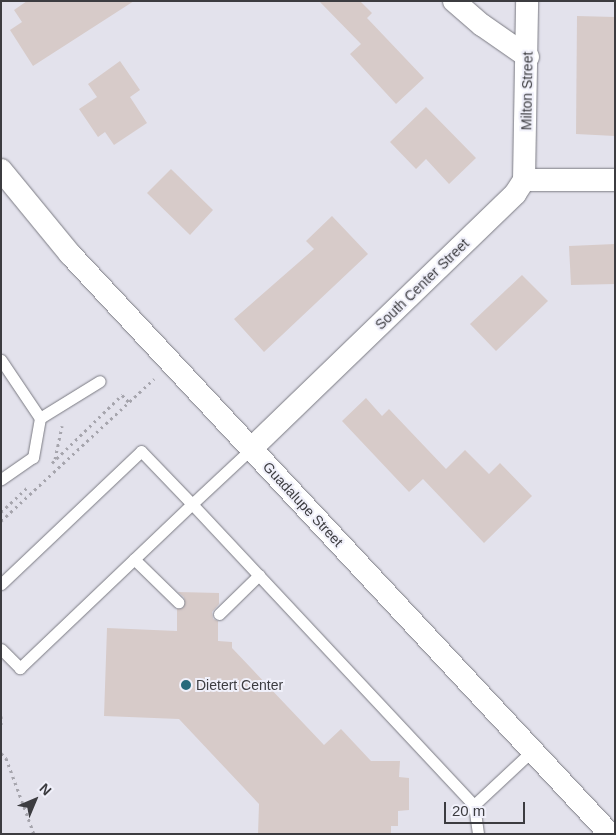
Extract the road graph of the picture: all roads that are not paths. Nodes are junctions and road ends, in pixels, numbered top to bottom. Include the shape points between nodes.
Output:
1 (454, 1) edge
2 (527, 1) edge
3 (528, 57) junction
4 (1, 170) edge
5 (524, 180) junction
6 (615, 180) edge
7 (1, 360) edge
8 (100, 381) dead end
9 (40, 418) junction
10 (252, 448) junction
11 (1, 479) edge
12 (192, 504) junction
13 (134, 559) junction
14 (259, 575) junction
15 (1, 584) edge
16 (178, 602) dead end
17 (218, 614) dead end
18 (1, 649) edge
19 (533, 750) junction
20 (474, 805) junction
21 (478, 834) edge
22 (610, 834) edge

1 - 3 street
2 - 3 street, Milton Street
3 - 5 street, Milton Street
4 - 10 street, Guadalupe Street via 70,254
5 - 6 street
5 - 10 street, South Center Street via 515,194
7 - 9 lane
8 - 9 lane
9 - 11 lane via 33,457
10 - 12 lane
10 - 19 street, Guadalupe Street
12 - 13 lane
12 - 14 lane
12 - 15 lane via 141,451
13 - 16 lane
13 - 18 lane via 20,668
14 - 17 lane
14 - 20 lane
19 - 20 lane
19 - 22 street, Guadalupe Street
20 - 21 lane

